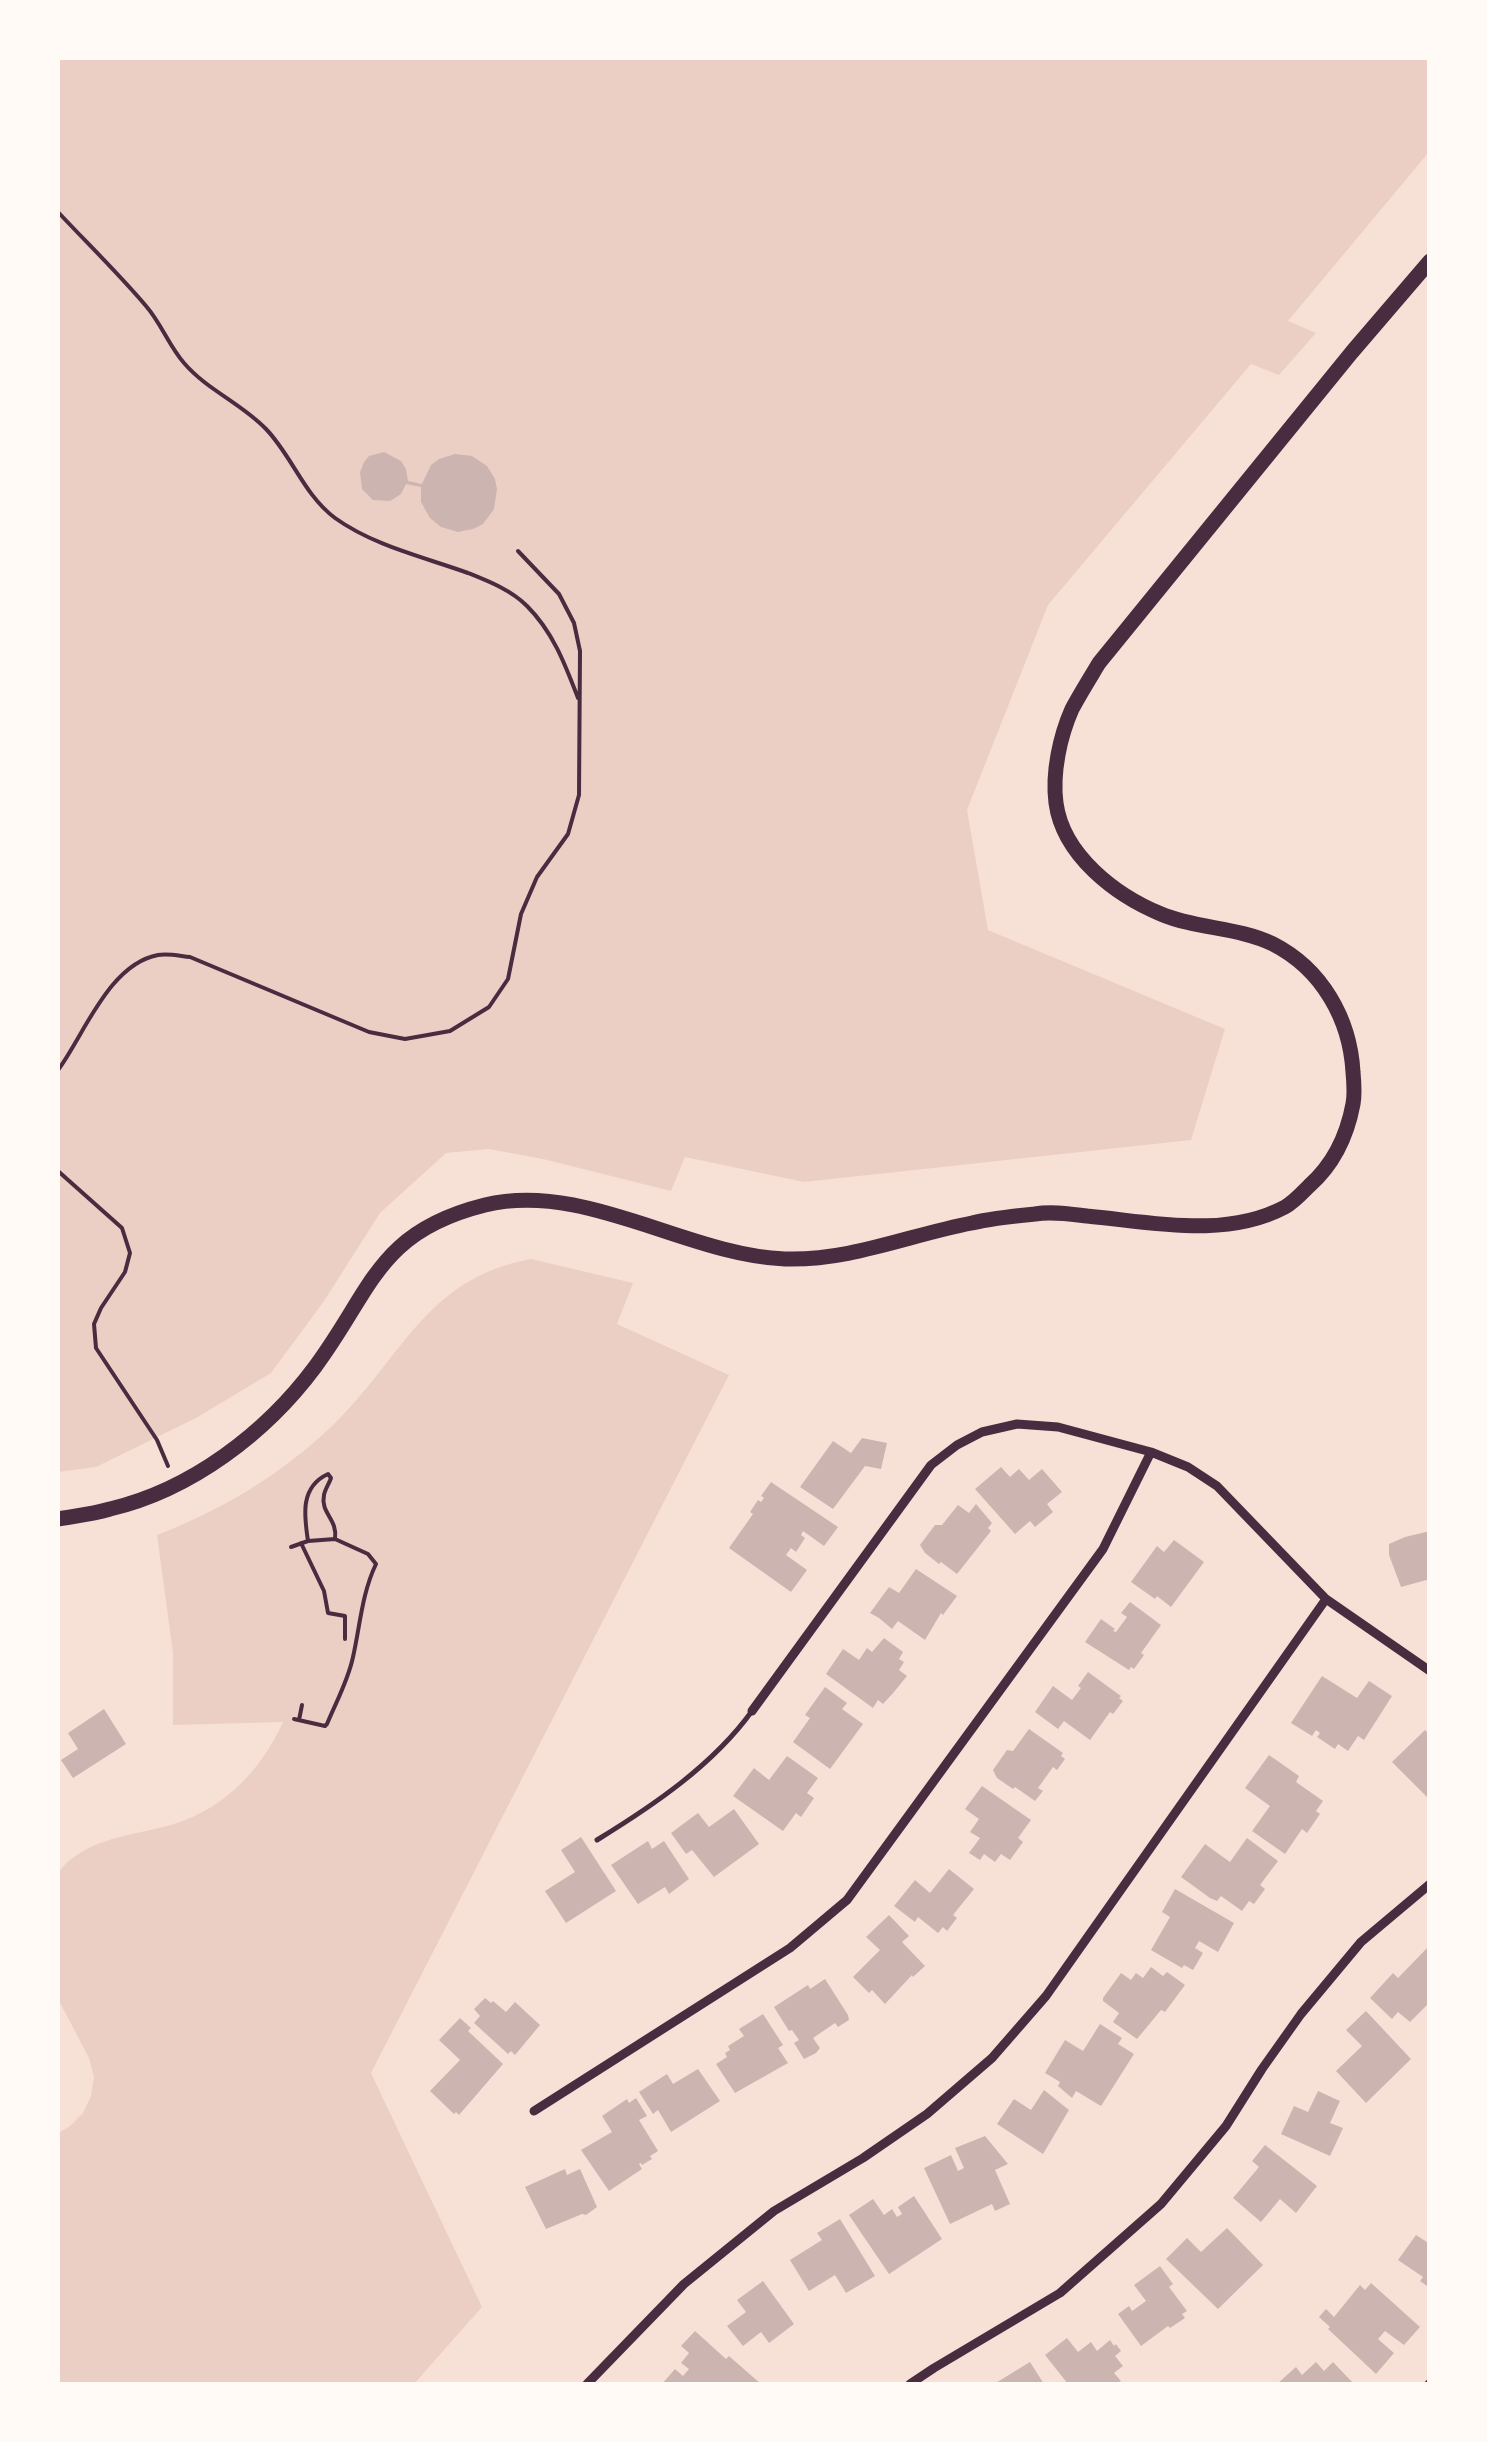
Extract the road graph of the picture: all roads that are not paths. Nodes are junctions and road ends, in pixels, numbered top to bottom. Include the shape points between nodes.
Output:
1 (1430, 261) edge
2 (1150, 1452) junction
3 (58, 1519) edge
4 (58, 1528) edge
5 (1326, 1599) junction
6 (1430, 1670) edge
7 (752, 1711) joint
8 (597, 1840) dead end
9 (1430, 1884) edge
10 (534, 2111) dead end
11 (587, 2384) edge
12 (910, 2384) edge

1 - 3 main road via 1099,664 1072,711 1056,763 1056,804 1066,834 1092,869 1127,898 1166,916 1274,945 1310,971 1336,1004 1352,1048 1354,1099 1344,1140 1325,1172 1288,1206 1248,1221 1202,1227 1045,1212 970,1223 854,1254 785,1259 568,1205 493,1203 429,1225 395,1248 315,1367 256,1431 177,1485 112,1509
2 - 5 street via 1217,1486
2 - 7 street via 1058,1427 1018,1424 957,1446 931,1465
2 - 10 street via 1103,1549 847,1900 790,1948
3 - 4 street
5 - 6 street
5 - 11 street via 1046,1996 992,2058 927,2114 774,2211 684,2284
7 - 8 lane via 732,1739
9 - 12 street via 1361,1942 1161,2204 1060,2293

